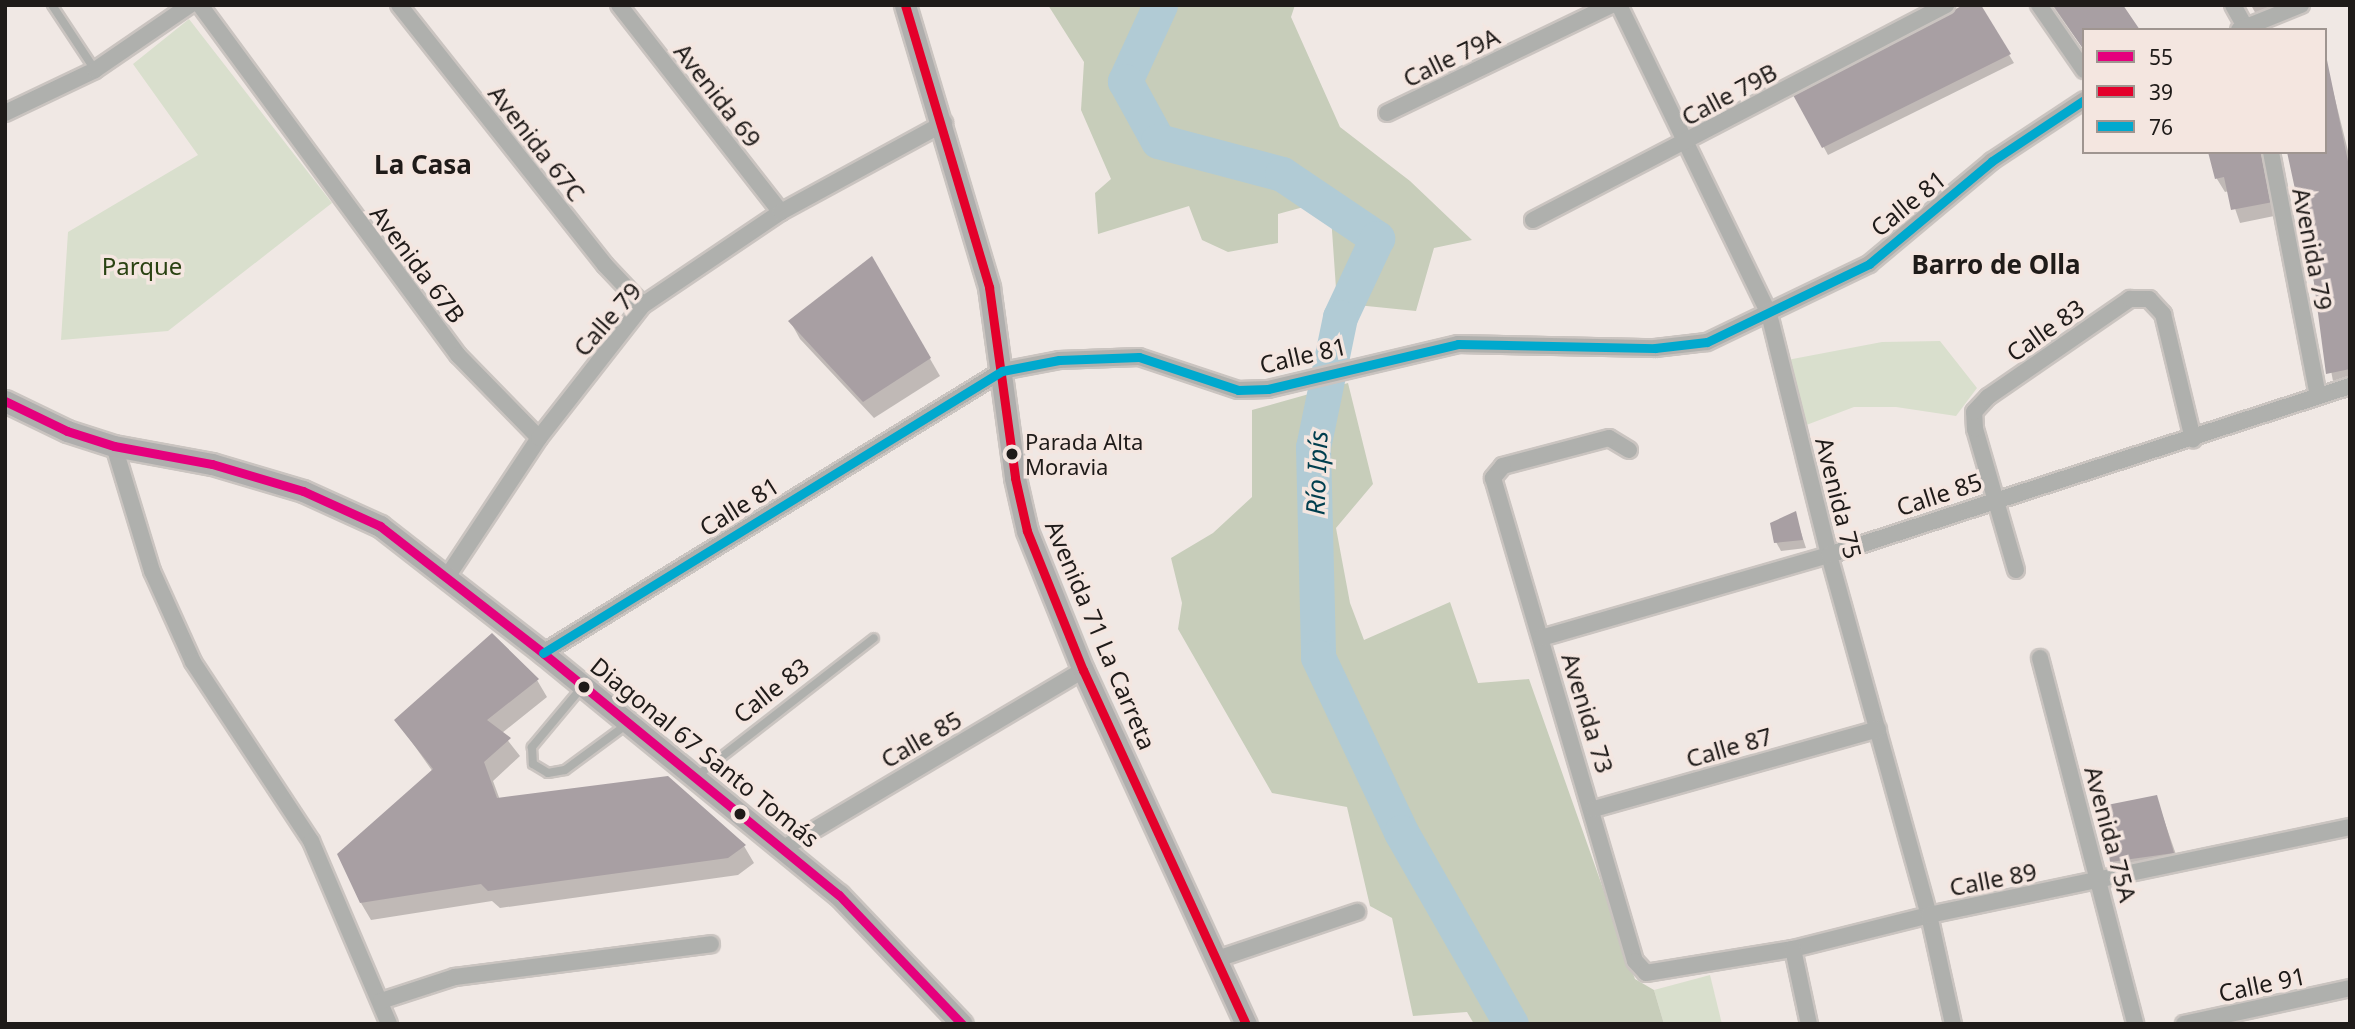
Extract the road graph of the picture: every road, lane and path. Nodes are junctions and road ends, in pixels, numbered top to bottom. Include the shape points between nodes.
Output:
1 (52, 5) edge
2 (190, 5) edge
3 (200, 5) edge
4 (399, 5) edge
5 (619, 5) edge
6 (905, 5) edge
7 (1611, 5) edge
8 (1619, 5) edge
9 (1946, 5) edge
10 (2039, 5) edge
11 (2233, 5) edge
12 (2298, 6) edge
13 (2244, 28) edge
14 (2246, 28) edge
15 (2082, 67) edge
16 (95, 70) junction
17 (2082, 101) edge
18 (5, 113) edge
19 (1387, 113) dead end
20 (944, 123) junction
21 (1687, 142) junction
22 (2271, 154) edge
23 (781, 212) junction
24 (1533, 220) dead end
25 (643, 305) junction
26 (1769, 314) junction
27 (1002, 371) junction
28 (2350, 386) edge
29 (2318, 396) junction
30 (5, 401) edge
31 (539, 438) junction
32 (2193, 439) junction
33 (114, 446) junction
34 (1629, 450) dead end
35 (1996, 499) junction
36 (1829, 555) junction
37 (2016, 570) dead end
38 (447, 577) junction
39 (874, 638) dead end
40 (1541, 638) junction
41 (543, 653) junction
42 (2040, 658) dead end
43 (1083, 670) junction
44 (583, 686) junction
45 (629, 723) junction
46 (1878, 729) junction
47 (695, 778) junction
48 (1594, 809) junction
49 (2350, 827) edge
50 (782, 849) junction
51 (2101, 881) junction
52 (1357, 912) dead end
53 (1929, 915) junction
54 (711, 944) dead end
55 (1793, 949) junction
56 (1217, 959) junction
57 (1646, 973) joint
58 (2350, 988) edge
59 (382, 1001) junction
60 (390, 1024) edge
61 (962, 1024) edge
62 (1246, 1024) edge
63 (1809, 1024) edge
64 (1953, 1024) edge
65 (2135, 1024) edge
66 (2184, 1024) edge

1 - 16 lane
2 - 16 street
3 - 31 street, Avenida 67B via 458,355
4 - 25 street, Avenida 67C via 605,265
5 - 23 street, Avenida 69
6 - 20 main road, Avenida 71 La Carreta
7 - 19 street, Calle 79A
8 - 21 street, Avenida 75
9 - 21 street, Calle 79B
10 - 15 street
11 - 13 street
12 - 14 street
16 - 18 street
17 - 26 street, Calle 81 via 1992,162 1869,264
20 - 23 street, Calle 79
20 - 27 main road, Avenida 71 La Carreta via 989,287
21 - 24 street, Calle 79B
21 - 26 street, Avenida 75
22 - 29 street, Avenida 79
23 - 25 street, Calle 79
25 - 31 street, Calle 79
26 - 27 street, Calle 81 via 1707,342 1655,348 1458,344 1268,389 1238,390 1139,357 1059,360
26 - 36 street, Avenida 75
27 - 41 street, Calle 81
27 - 43 main road, Avenida 71 La Carreta via 1019,503 1044,580
28 - 29 street, Calle 85
29 - 32 street, Calle 85
30 - 33 main road, Diagonal 67 Santo Tomás via 67,431
31 - 38 street, Calle 79
32 - 35 street, Calle 85
32 - 35 street, Calle 83 via 2163,314 2149,299 2130,299 1987,397 1974,412
33 - 38 main road, Diagonal 67 Santo Tomás via 212,464 303,491 380,526
33 - 59 street via 152,571 193,662 310,841
34 - 40 street, Avenida 73 via 1609,438 1503,466 1493,478
35 - 36 street, Calle 85
35 - 37 street
36 - 40 street, Calle 85
36 - 46 street, Avenida 75
38 - 41 main road, Diagonal 67 Santo Tomás
39 - 47 lane, Calle 83
40 - 48 street, Avenida 73
41 - 44 main road, Diagonal 67 Santo Tomás
42 - 51 street, Avenida 75A
43 - 50 street, Calle 85
43 - 56 main road, Avenida 71 La Carreta
44 - 45 main road, Diagonal 67 Santo Tomás
44 - 45 lane via 532,747 533,764 548,773 565,770
45 - 47 main road, Diagonal 67 Santo Tomás
46 - 48 street, Calle 87
46 - 53 street, Avenida 75
47 - 50 main road, Diagonal 67 Santo Tomás
48 - 57 street, Avenida 73 via 1635,961
49 - 51 street, Calle 89
50 - 61 main road, Diagonal 67 Santo Tomás via 864,917
51 - 53 street, Calle 89
51 - 65 street, Avenida 75A
52 - 56 street
53 - 55 street, Calle 89
53 - 64 street, Avenida 75
54 - 59 street via 455,977
55 - 57 street, Calle 89
55 - 63 street
56 - 62 main road, Avenida 71 La Carreta
58 - 66 street, Calle 91
59 - 60 street

